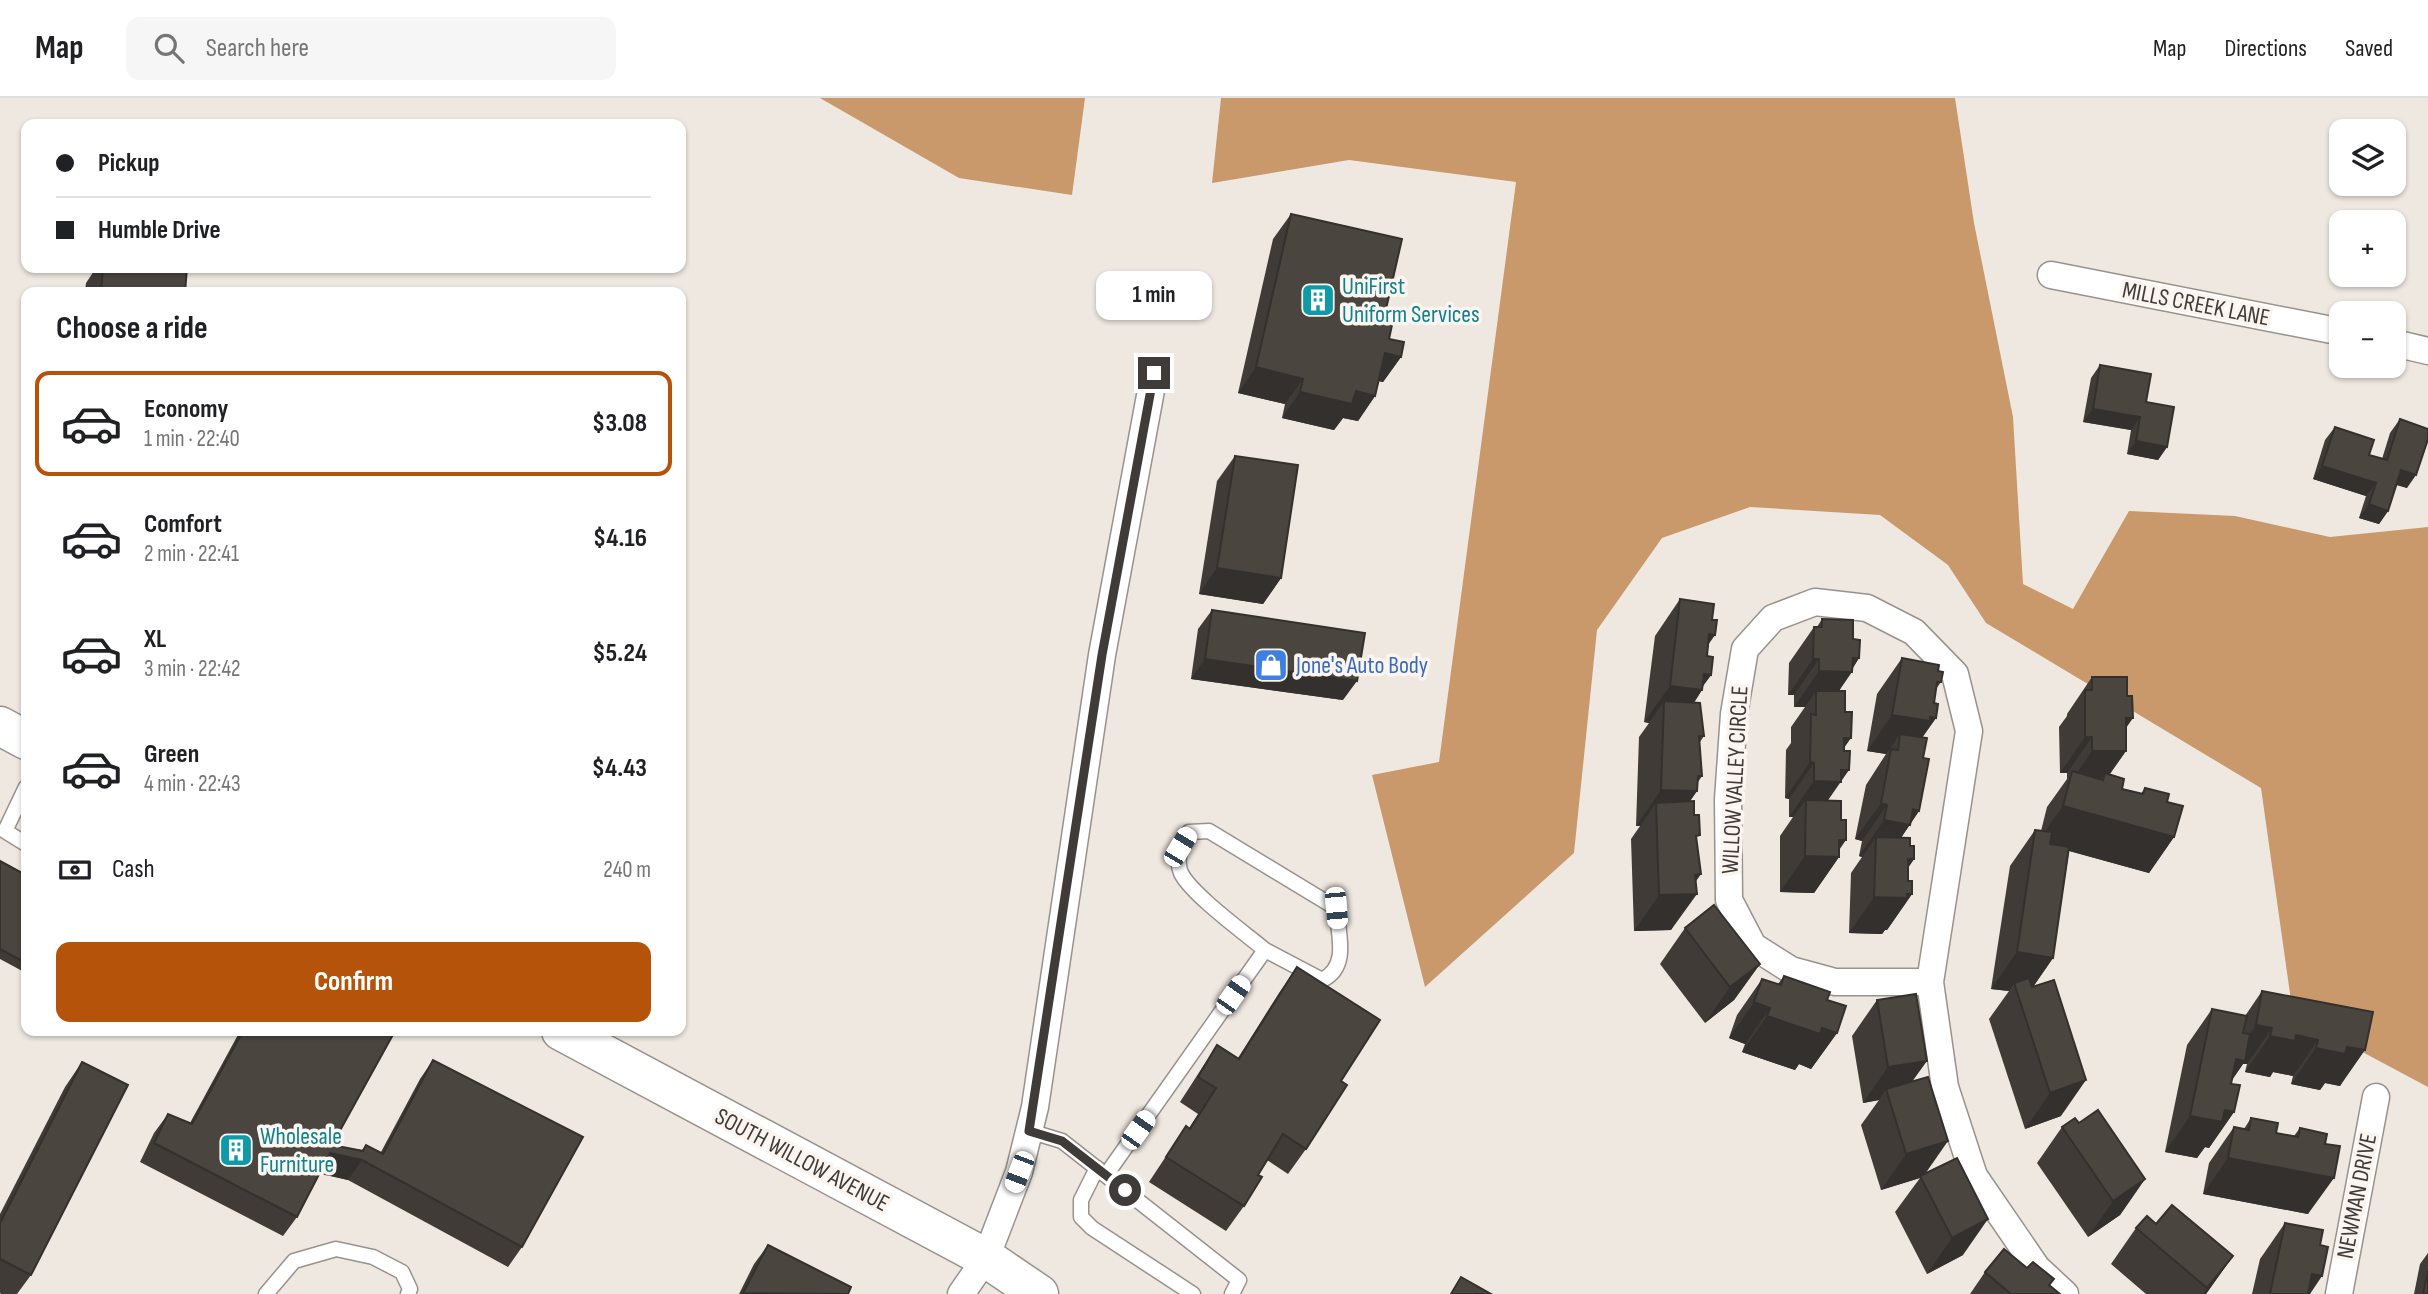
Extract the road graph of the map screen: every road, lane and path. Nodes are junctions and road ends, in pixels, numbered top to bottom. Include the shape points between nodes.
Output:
1 (2051, 275) dead end
2 (2329, 329) edge
3 (2406, 346) edge
4 (2428, 351) edge
5 (1154, 373) dead end
6 (0, 726) edge
7 (21, 737) edge
8 (21, 741) edge
9 (0, 743) edge
10 (21, 796) edge
11 (2, 830) edge
12 (21, 841) edge
13 (1265, 950) junction
14 (1930, 982) junction
15 (570, 1036) edge
16 (2376, 1097) dead end
17 (1029, 1131) junction
18 (1101, 1172) junction
19 (986, 1258) junction
20 (266, 1294) edge
21 (408, 1294) edge
22 (961, 1294) edge
23 (1040, 1294) edge
24 (1192, 1294) edge
25 (1232, 1294) edge
26 (2064, 1294) edge
27 (2339, 1294) edge

1 - 2 street, MILLS CREEK LANE
3 - 4 street
5 - 17 street via 1102,655
6 - 7 main road
8 - 9 main road
10 - 11 lane
11 - 12 lane
13 - 13 lane via 1322,980 1334,975 1340,961 1336,908 1209,831 1189,832 1180,847 1181,872 1200,895
13 - 18 lane
14 - 14 street, WILLOW VALLEY CIRCLE via 1969,731 1955,674 1914,632 1867,608 1815,602 1773,618 1745,649 1729,787 1729,900 1753,946 1791,970 1835,982
14 - 26 street, WILLOW VALLEY CIRCLE via 1945,1087 1974,1176 2037,1268
15 - 19 main road, SOUTH WILLOW AVENUE
16 - 27 street, NEWMAN DRIVE
17 - 18 lane via 1062,1141
17 - 19 street via 1019,1172
18 - 24 lane via 1081,1200 1081,1217
18 - 25 lane via 1239,1280
19 - 22 street
19 - 23 main road, SOUTH WILLOW AVENUE
20 - 21 lane via 294,1261 337,1250 373,1257 402,1272

